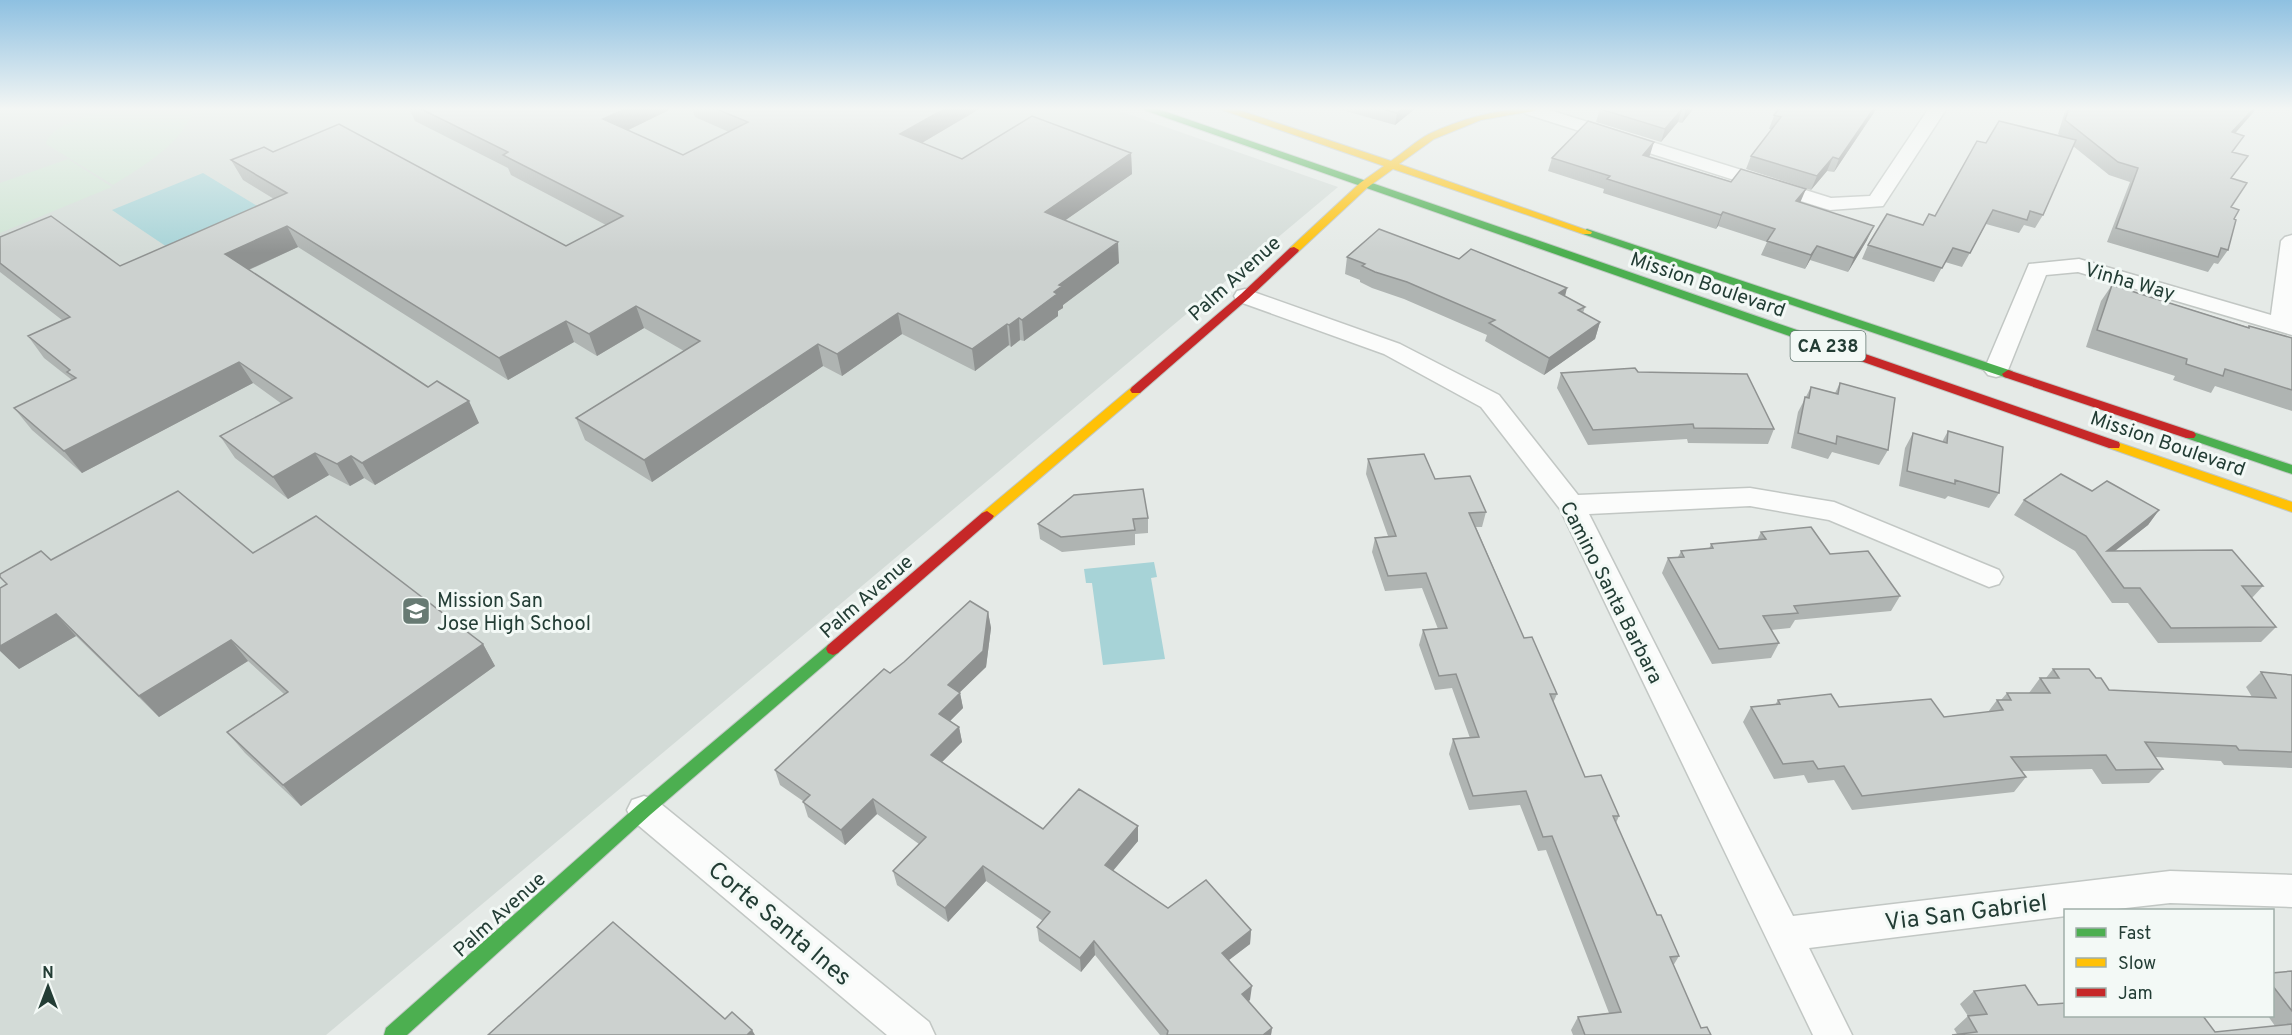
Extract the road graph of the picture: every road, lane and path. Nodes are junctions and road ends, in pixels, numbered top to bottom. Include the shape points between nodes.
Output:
1 (1283, 156) edge
2 (1365, 156) edge
3 (1402, 156) edge
4 (1681, 156) edge
5 (1906, 156) edge
6 (1390, 165) junction
7 (1364, 185) junction
8 (2292, 241) edge
9 (1245, 296) junction
10 (2286, 326) edge
11 (1996, 370) junction
12 (2292, 470) edge
13 (1571, 505) junction
14 (2292, 507) edge
15 (1989, 577) dead end
16 (645, 810) junction
17 (2292, 891) edge
18 (1783, 934) junction
19 (393, 1035) edge
20 (916, 1035) edge
21 (1833, 1035) edge

1 - 7 main road, Mission Boulevard / CA 238
2 - 6 main road, Mission Boulevard / CA 238
3 - 6 main road, Palm Avenue
4 - 5 street via 1830,204 1876,202
6 - 7 main road, Palm Avenue
6 - 11 main road, Mission Boulevard / CA 238
7 - 9 main road, Palm Avenue
7 - 14 main road, Mission Boulevard / CA 238
8 - 10 street
9 - 13 street, Camino Santa Barbara via 1392,349 1490,401
9 - 16 main road, Palm Avenue
10 - 11 street, Vinha Way via 2079,265 2037,269
11 - 12 main road, Mission Boulevard / CA 238
13 - 15 street via 1750,497 1834,511
13 - 18 street, Camino Santa Barbara
16 - 19 main road, Palm Avenue
16 - 20 street, Corte Santa Ines
17 - 18 street, Via San Gabriel via 2170,887
18 - 21 street, Camino Santa Barbara

